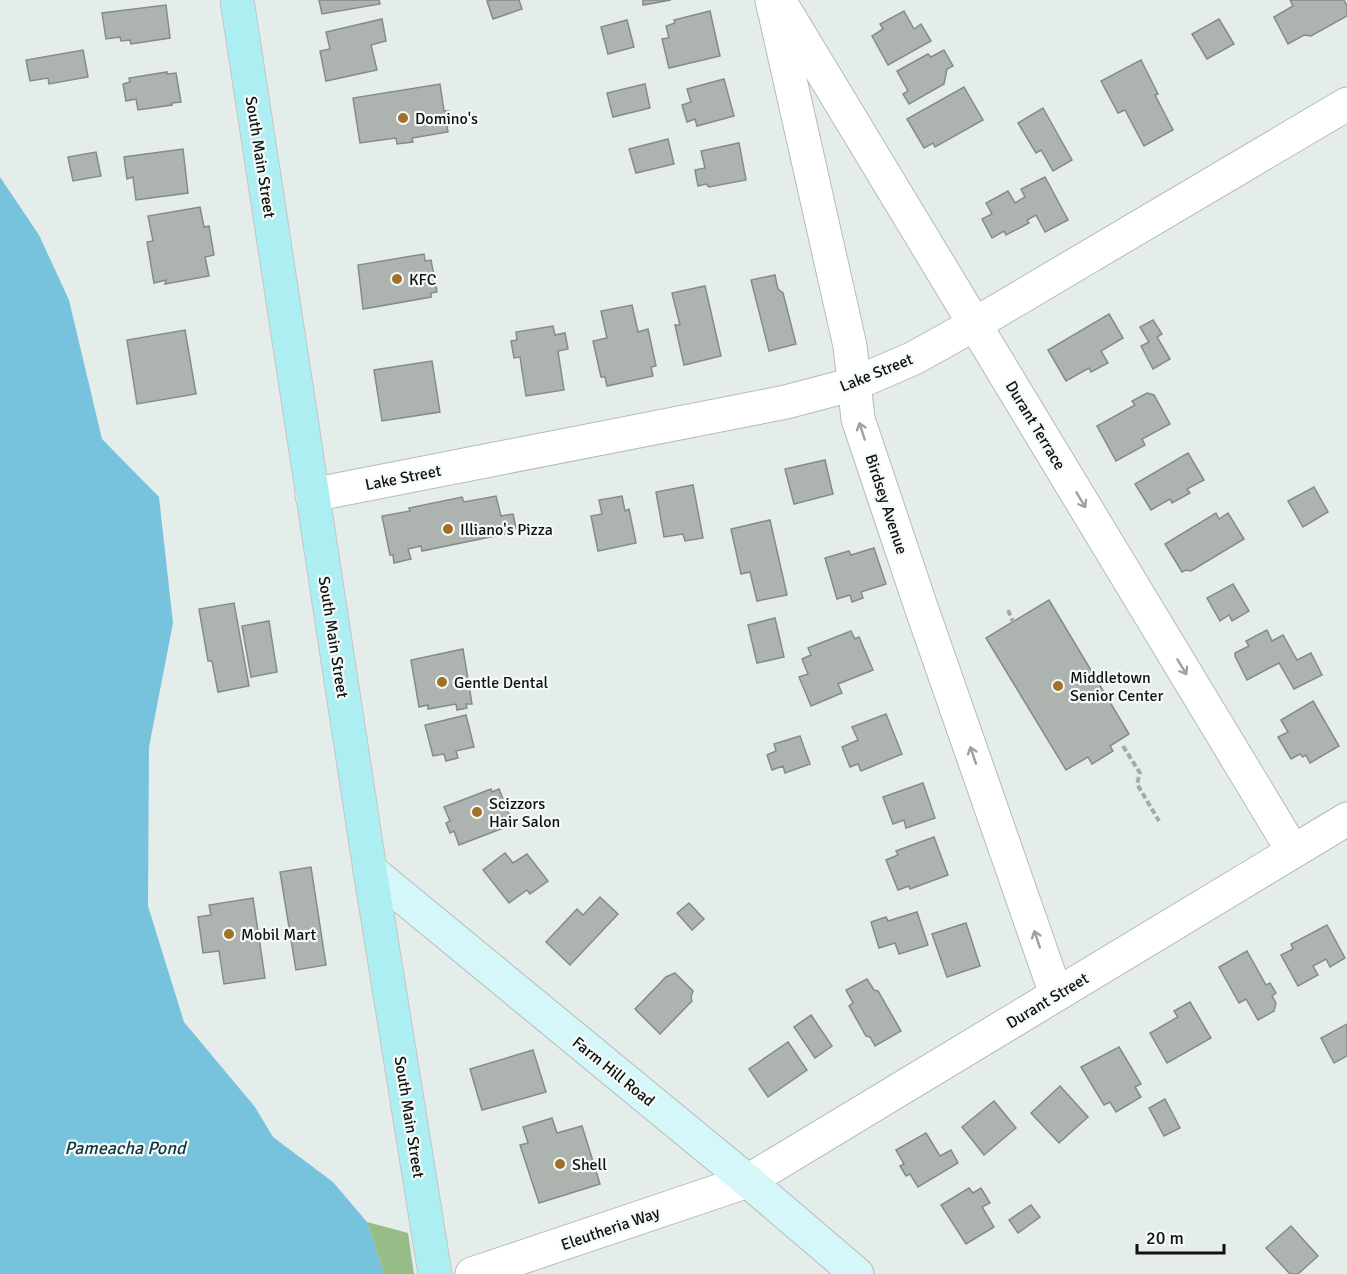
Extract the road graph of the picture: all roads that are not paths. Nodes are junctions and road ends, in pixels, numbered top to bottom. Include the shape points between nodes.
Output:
1 (237, 0) edge
2 (772, 0) edge
3 (778, 0) edge
4 (1347, 104) edge
5 (975, 324) junction
6 (854, 384) junction
7 (312, 495) junction
8 (1347, 819) edge
9 (1293, 851) junction
10 (370, 870) junction
11 (1056, 994) junction
12 (748, 1181) junction
13 (435, 1274) edge
14 (472, 1274) edge
15 (857, 1274) edge

1 - 7 main road, South Main Street
2 - 6 street, Birdsey Avenue via 850,346
3 - 5 street, Durant Terrace
4 - 5 street, Lake Street
5 - 6 street, Lake Street via 914,358
5 -> 9 street, Durant Terrace
6 - 7 street, Lake Street via 774,404
11 -> 6 street, Birdsey Avenue via 858,419
7 - 10 main road, South Main Street
8 - 9 street, Durant Street
9 - 11 street, Durant Street
10 - 12 main road, Farm Hill Road
10 - 13 main road, South Main Street
11 - 12 street, Durant Street
12 - 14 street, Eleutheria Way
12 - 15 main road, Farm Hill Road

